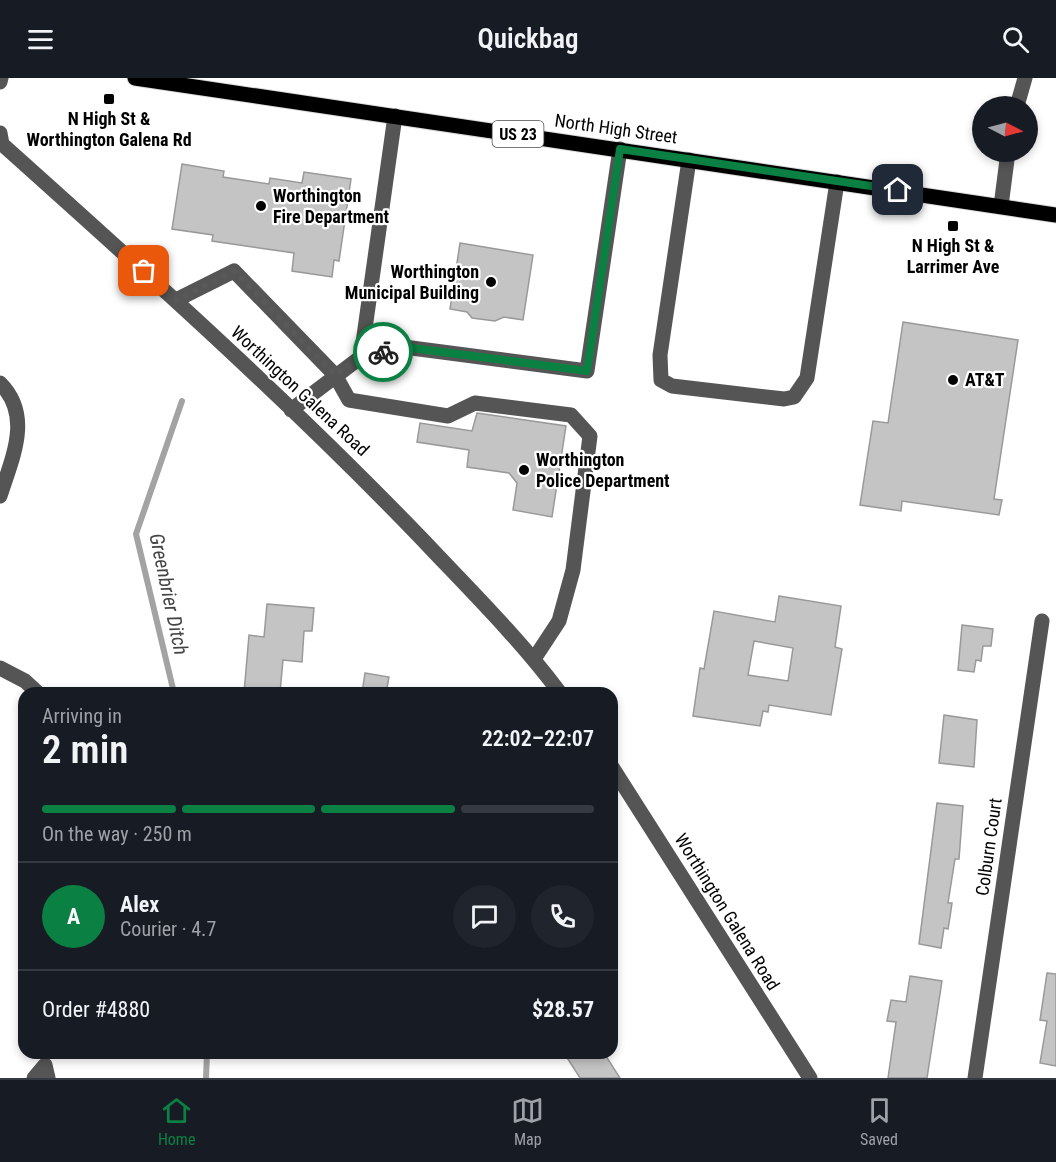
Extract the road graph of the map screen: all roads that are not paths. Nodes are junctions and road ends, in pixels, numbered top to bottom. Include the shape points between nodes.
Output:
1 (135, 78) edge
2 (1025, 78) edge
3 (1020, 96) edge
4 (395, 117) junction
5 (1, 142) edge
6 (620, 149) junction
7 (689, 160) junction
8 (1007, 162) edge
9 (837, 182) junction
10 (1001, 206) junction
11 (1056, 214) edge
12 (176, 300) junction
13 (361, 357) junction
14 (335, 375) junction
15 (0, 383) edge
16 (291, 410) junction
17 (0, 496) edge
18 (1042, 621) dead end
19 (534, 659) junction
20 (0, 668) edge
21 (32, 687) edge
22 (555, 687) edge
23 (618, 776) edge
24 (47, 1065) edge
25 (34, 1078) edge
26 (810, 1078) edge
27 (975, 1078) edge

1 - 4 main road, North High Street / US 23
2 - 3 street
4 - 6 main road, North High Street / US 23
4 - 13 street
5 - 12 street, Worthington Galena Road
6 - 7 main road, North High Street / US 23
6 - 13 street via 587,371 404,347
7 - 9 main road, North High Street / US 23
7 - 9 street via 660,355 661,380 672,386 784,399 794,397 802,389 813,343
8 - 10 street
9 - 10 main road, North High Street / US 23
10 - 11 main road, North High Street / US 23
12 - 14 street via 234,271
12 - 16 street, Worthington Galena Road
13 - 14 street
14 - 16 street
14 - 19 street via 349,400 448,416 475,403 571,415 590,436 573,570 559,621
15 - 17 street via 10,394 20,426
16 - 19 street, Worthington Galena Road via 359,474
18 - 27 street, Colburn Court
19 - 22 street, Worthington Galena Road
20 - 21 street
23 - 26 street, Worthington Galena Road
24 - 25 street

